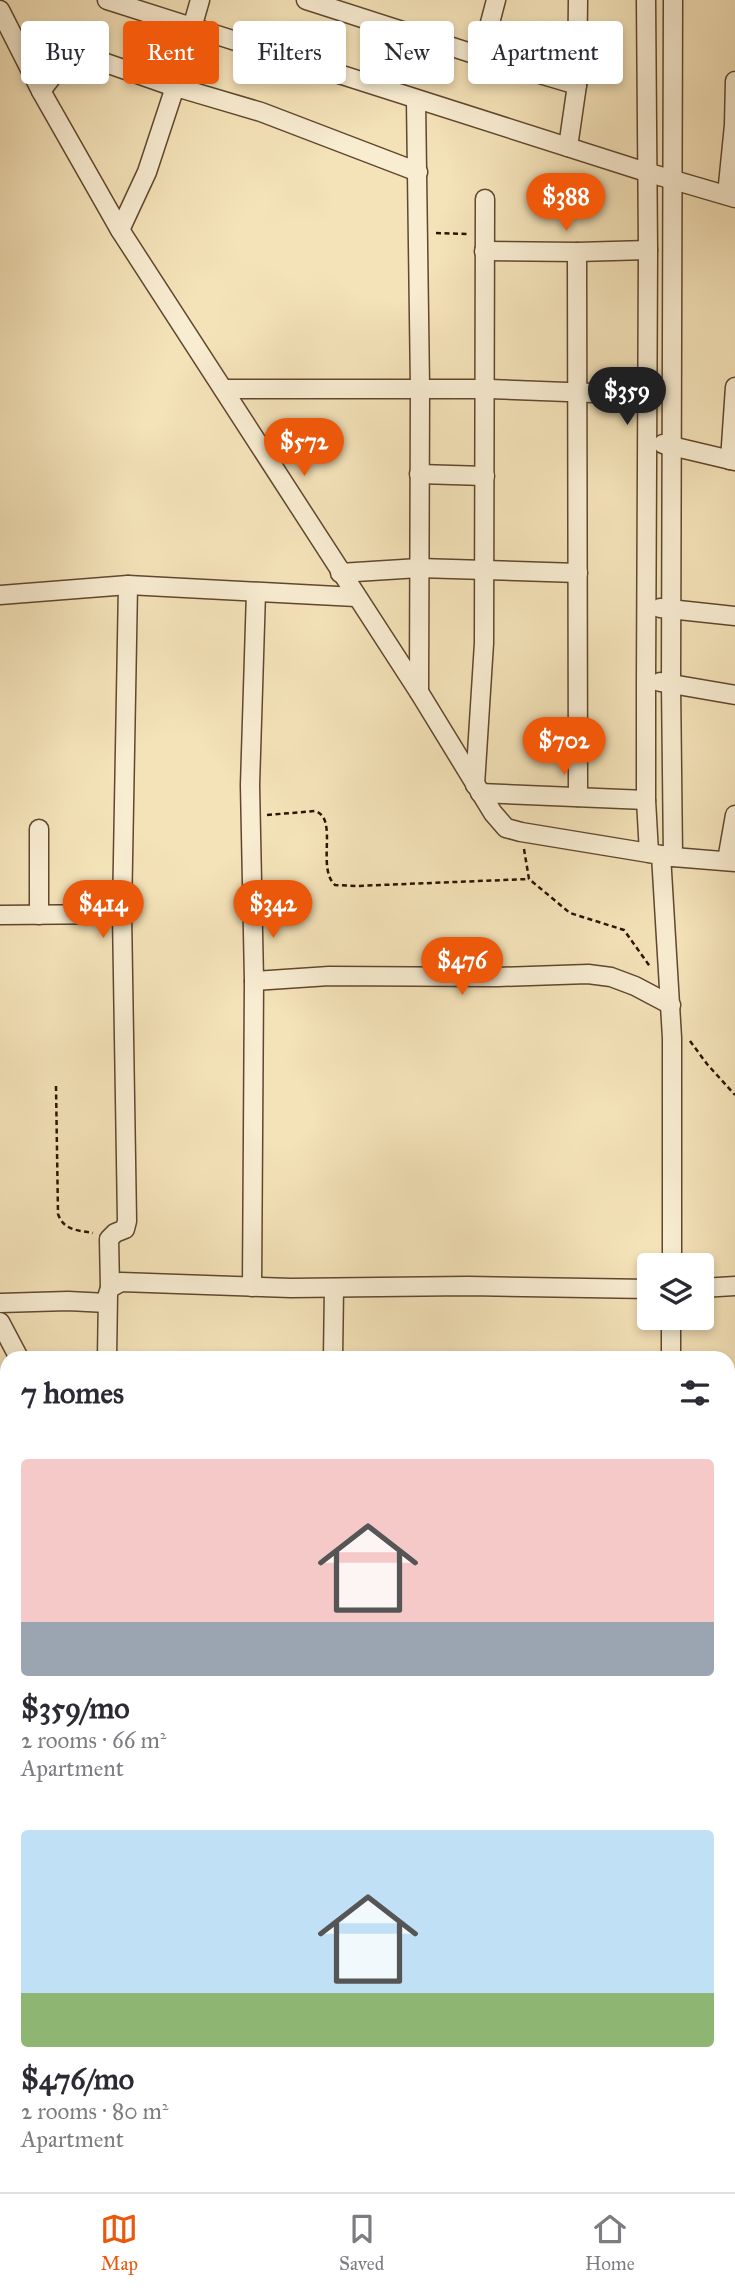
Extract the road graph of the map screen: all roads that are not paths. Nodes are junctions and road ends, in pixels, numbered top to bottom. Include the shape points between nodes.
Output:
1 (107, 0) edge
2 (200, 0) edge
3 (306, 0) edge
4 (496, 0) edge
5 (578, 0) edge
6 (646, 0) edge
7 (673, 0) edge
8 (0, 10) edge
9 (172, 21) edge
10 (193, 21) edge
11 (490, 21) edge
12 (219, 36) edge
13 (468, 53) edge
14 (735, 81) edge
15 (176, 84) edge
16 (574, 84) edge
17 (577, 85) junction
18 (175, 87) junction
19 (41, 92) junction
20 (416, 100) junction
21 (734, 125) edge
22 (568, 147) junction
23 (418, 172) junction
24 (646, 172) junction
25 (673, 179) junction
26 (731, 196) edge
27 (485, 199) dead end
28 (120, 230) junction
29 (485, 243) junction
30 (648, 250) junction
31 (577, 252) junction
32 (735, 387) edge
33 (420, 388) junction
34 (223, 389) junction
35 (484, 389) junction
36 (578, 392) junction
37 (646, 395) junction
38 (646, 439) junction
39 (671, 446) junction
40 (733, 461) edge
41 (419, 474) junction
42 (485, 476) junction
43 (419, 568) junction
44 (485, 570) junction
45 (340, 573) junction
46 (578, 573) junction
47 (128, 585) junction
48 (256, 592) junction
49 (0, 595) edge
50 (356, 597) junction
51 (646, 606) junction
52 (671, 609) junction
53 (735, 617) edge
54 (646, 681) junction
55 (671, 684) junction
56 (419, 692) junction
57 (735, 695) edge
58 (478, 789) junction
59 (578, 797) junction
60 (646, 800) junction
61 (735, 815) edge
62 (39, 829) dead end
63 (661, 855) junction
64 (731, 861) edge
65 (122, 914) junction
66 (0, 915) edge
67 (39, 915) junction
68 (254, 981) junction
69 (671, 1005) junction
70 (672, 1253) edge
71 (735, 1286) edge
72 (252, 1287) junction
73 (714, 1287) edge
74 (334, 1288) junction
75 (637, 1289) edge
76 (108, 1295) junction
77 (0, 1303) edge
78 (0, 1322) edge
79 (671, 1330) edge
80 (15, 1351) edge
81 (107, 1351) edge
82 (333, 1351) edge
83 (671, 1351) edge

1 - 9 street
2 - 10 street
3 - 13 street
4 - 11 street
5 - 17 street
6 - 24 street
7 - 25 street
8 - 19 street
12 - 20 street
14 - 21 street
15 - 18 street
16 - 17 street
17 - 22 street
18 - 19 street via 73,54
18 - 23 street via 272,116
18 - 28 street via 147,172
19 - 28 street
20 - 22 street
20 - 23 street
21 - 26 street
22 - 24 street
23 - 33 street
24 - 25 street
24 - 30 street
25 - 26 street
25 - 39 street
27 - 29 street
28 - 34 street
29 - 31 street
29 - 35 street
30 - 31 street
30 - 37 street
31 - 36 street
32 - 40 street
33 - 34 street
33 - 35 street
33 - 41 street
34 - 45 street
35 - 36 street
35 - 42 street
36 - 37 street
36 - 46 street
37 - 38 street
38 - 39 street
38 - 51 street
39 - 40 street
39 - 52 street
41 - 42 street
41 - 43 street
42 - 44 street
43 - 44 street
43 - 45 street
43 - 56 street
44 - 46 street
44 - 58 street
45 - 50 street
46 - 59 street
47 - 48 street
47 - 49 street
47 - 65 street
48 - 50 street
48 - 68 street via 250,785
50 - 56 street
51 - 52 street
51 - 54 street
52 - 53 street
52 - 55 street
54 - 55 street
54 - 60 street
55 - 57 street
55 - 63 street
56 - 58 street
58 - 59 street
58 - 63 street via 506,828
59 - 60 street
60 - 63 street
61 - 64 street
62 - 67 street
63 - 64 street
63 - 69 street
65 - 67 street
65 - 76 street via 127,1221 125,1228 111,1235
66 - 67 street
68 - 69 street via 587,974 611,977
68 - 72 street
69 - 70 street
71 - 73 street
72 - 74 street
72 - 76 street via 121,1282
74 - 75 street
74 - 82 street
76 - 77 street
76 - 81 street
78 - 80 street
79 - 83 street

